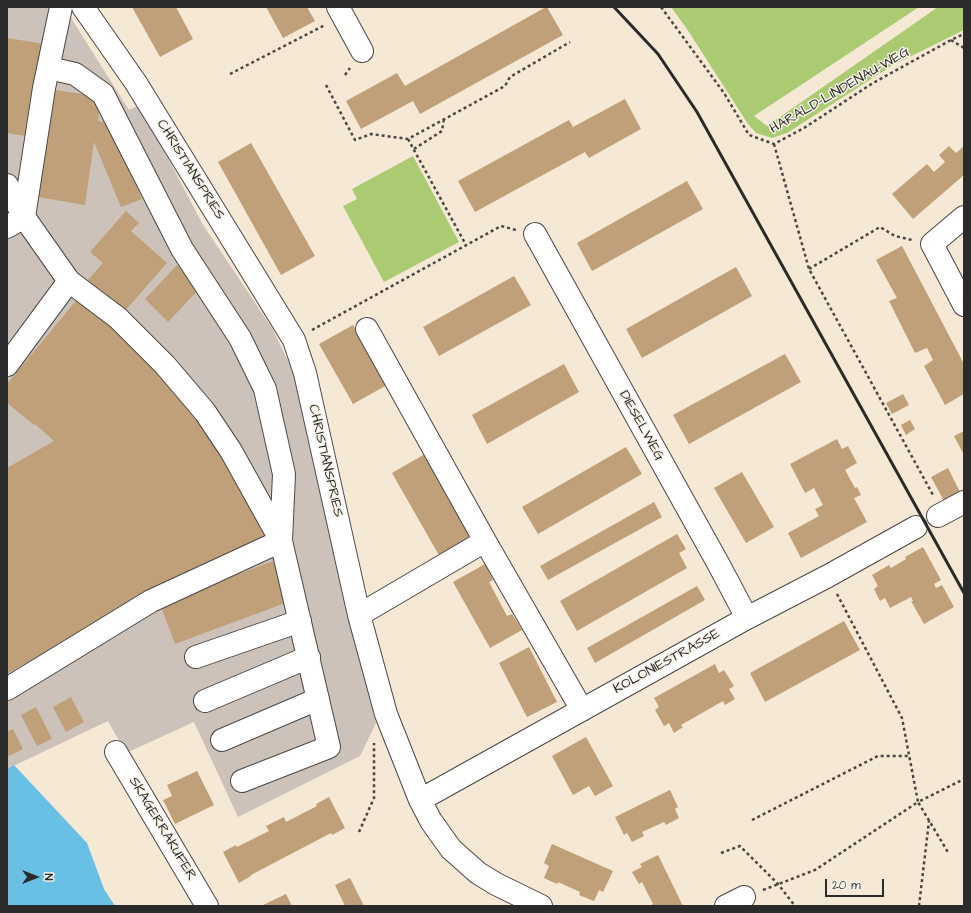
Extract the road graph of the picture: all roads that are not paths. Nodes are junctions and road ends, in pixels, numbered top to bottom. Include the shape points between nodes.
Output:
1 (61, 7) edge
2 (83, 7) edge
3 (330, 13) edge
4 (362, 51) dead end
5 (49, 68) junction
6 (7, 185) edge
7 (964, 217) edge
8 (15, 222) edge
9 (535, 234) road end
10 (69, 282) junction
11 (964, 305) edge
12 (367, 328) dead end
13 (7, 365) edge
14 (964, 502) edge
15 (940, 514) road end
16 (916, 527) dead end
17 (282, 541) junction
18 (485, 541) junction
19 (359, 615) junction
20 (747, 618) junction
21 (300, 621) junction
22 (196, 657) dead end
23 (309, 657) junction
24 (7, 689) edge
25 (318, 699) junction
26 (204, 701) dead end
27 (582, 710) junction
28 (222, 740) dead end
29 (116, 752) dead end
30 (242, 781) dead end
31 (420, 800) junction
32 (207, 906) edge
33 (542, 906) edge

1 - 5 street
2 - 19 street, CHRISTIANSPRIES via 136,83 294,340 305,373
3 - 4 street
5 - 8 street
5 - 17 street via 75,74 103,94 182,249 240,338 264,389 284,474
6 - 8 street
7 - 11 street via 932,244
8 - 10 street
9 - 20 street, DIESELWEG
10 - 13 street
10 - 17 street via 118,318 165,365 205,412 231,451
12 - 18 street
14 - 15 street
16 - 20 street, KOLONIESTRASSE
17 - 21 street
17 - 24 street via 151,601
18 - 19 street
18 - 27 street
19 - 31 street, CHRISTIANSPRIES via 386,714
20 - 27 street, KOLONIESTRASSE
21 - 22 street
21 - 23 street
23 - 25 street
23 - 26 street
25 - 28 street
25 - 30 street via 329,747
27 - 31 street, KOLONIESTRASSE
29 - 32 street, SKAGERRAKUFER
31 - 33 street, CHRISTIANSPRIES via 440,835 463,861 496,884

